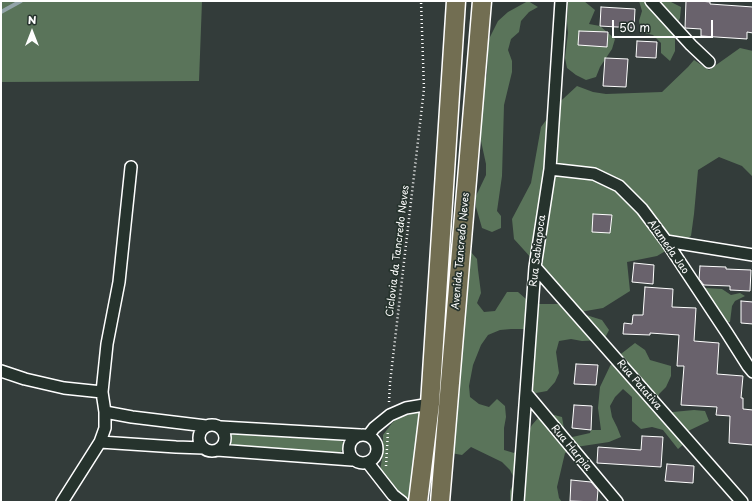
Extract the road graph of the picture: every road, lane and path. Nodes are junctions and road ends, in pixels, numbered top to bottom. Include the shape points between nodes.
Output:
1 (421, 1) edge
2 (456, 1) edge
3 (482, 1) edge
4 (561, 1) edge
5 (651, 1) edge
6 (709, 62) dead end
7 (131, 167) dead end
8 (550, 169) junction
9 (666, 241) junction
10 (753, 255) edge
11 (535, 267) junction
12 (1, 371) edge
13 (753, 372) edge
14 (102, 392) junction
15 (526, 393) junction
16 (430, 404) junction
17 (389, 407) dead end
18 (105, 412) junction
19 (206, 426) junction
20 (221, 427) junction
21 (388, 430) dead end
22 (364, 435) junction
23 (100, 442) junction
24 (204, 448) junction
25 (217, 450) junction
26 (352, 460) junction
27 (368, 463) junction
28 (386, 470) dead end
29 (62, 502) edge
30 (402, 502) edge
31 (418, 502) edge
32 (440, 502) edge
33 (518, 502) edge
34 (617, 502) edge
35 (742, 502) edge

1 - 17 path, Ciclovia da Tancredo Neves via 424,89
2 - 16 main road, Avenida Tancredo Neves
3 - 32 main road, Avenida Tancredo Neves
4 - 8 street, Rua Sabiapoca
5 - 6 street
7 - 14 street via 119,282 107,344
8 - 9 street, Alameda Jao via 594,174 619,186 642,209
8 - 11 street, Rua Sabiapoca
9 - 10 street
9 - 13 street, Alameda Jao
11 - 15 street, Rua Sabiapoca
11 - 35 street, Rua Patativa
12 - 14 street via 64,388
14 - 18 street
15 - 33 street, Rua Sabiapoca
15 - 34 street, Rua Harpia
16 - 22 street via 406,408 390,415
16 - 31 main road, Avenida Tancredo Neves
18 - 19 street
18 - 23 street via 105,428
19 - 20 street
19 - 24 street via 199,436
20 - 22 street
20 - 25 street via 225,439 224,444
21 - 28 path
22 - 26 street via 351,440 348,445
22 - 27 street via 375,442 377,452
23 - 24 street
23 - 29 street
24 - 25 street
25 - 26 street
26 - 27 street via 357,463
27 - 30 street via 393,495

